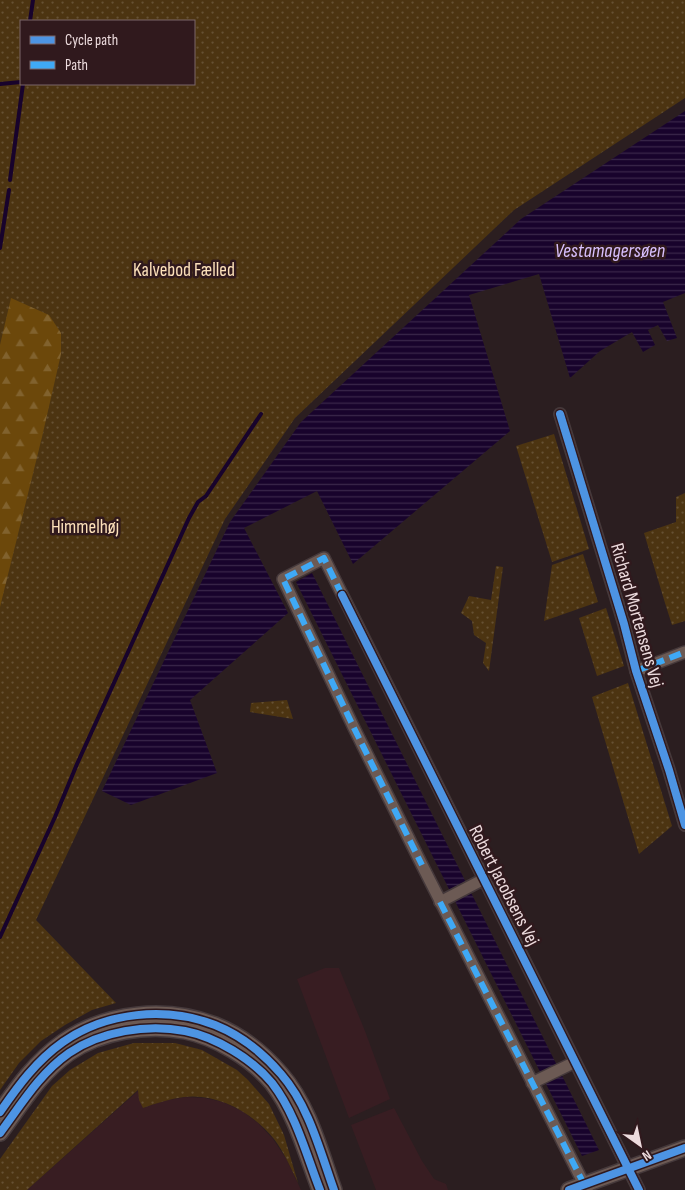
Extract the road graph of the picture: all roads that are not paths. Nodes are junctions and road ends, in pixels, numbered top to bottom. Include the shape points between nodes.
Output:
1 (560, 414) dead end
2 (685, 652) edge
3 (636, 671) junction
4 (685, 825) edge
5 (484, 879) junction
6 (444, 900) junction
7 (576, 1062) junction
8 (532, 1083) junction
9 (0, 1112) edge
10 (0, 1134) edge
11 (685, 1148) edge
12 (629, 1169) junction
13 (585, 1187) edge
14 (320, 1190) edge
15 (334, 1190) edge
16 (569, 1190) edge
17 (639, 1190) edge

1 - 3 street, Richard Mortensens Vej
2 - 3 street, Richard Mortensens Vej
3 - 4 street, Richard Mortensens Vej
5 - 6 street, Robert Jacobsens Vej
5 - 6 street, Robert Jacobsens Vej via 324,558 283,579 354,728
5 - 7 street, Robert Jacobsens Vej
6 - 8 street, Robert Jacobsens Vej
7 - 8 street
7 - 12 street, Robert Jacobsens Vej
8 - 13 street, Robert Jacobsens Vej
9 - 15 street via 43,1058 86,1029 137,1015 189,1017 240,1038 263,1054 282,1075 311,1125
10 - 14 street via 34,1086 70,1052 116,1033 140,1029 186,1031 231,1049 271,1082 297,1128
11 - 12 street
12 - 13 street
12 - 17 street, Robert Jacobsens Vej
13 - 16 street

